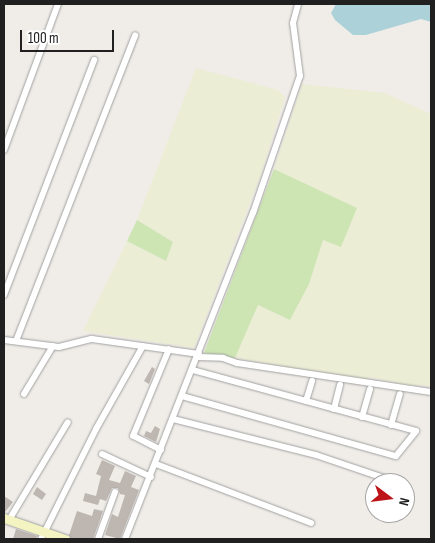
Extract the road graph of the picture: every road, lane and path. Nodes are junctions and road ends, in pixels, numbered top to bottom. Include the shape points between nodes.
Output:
1 (58, 4) edge
2 (298, 4) edge
3 (135, 35) dead end
4 (94, 60) dead end
5 (4, 150) edge
6 (4, 295) edge
7 (4, 340) edge
8 (16, 341) junction
9 (53, 346) junction
10 (143, 346) junction
11 (169, 349) junction
12 (199, 355) junction
13 (193, 370) junction
14 (312, 381) dead end
15 (340, 385) dead end
16 (370, 389) dead end
17 (431, 392) edge
18 (24, 394) dead end
19 (400, 394) dead end
20 (182, 396) junction
21 (306, 401) junction
22 (334, 409) junction
23 (362, 417) junction
24 (173, 419) junction
25 (68, 422) dead end
26 (391, 425) junction
27 (161, 450) junction
28 (102, 454) dead end
29 (156, 464) junction
30 (366, 473) edge
31 (151, 477) junction
32 (115, 492) dead end
33 (7, 519) edge
34 (311, 523) dead end
35 (42, 536) edge
36 (64, 539) edge
37 (98, 539) edge
38 (125, 539) edge

1 - 5 street
2 - 12 street via 293,23 300,76
3 - 8 street
4 - 6 street
7 - 8 street
8 - 9 street
9 - 10 street via 92,339
9 - 18 street
10 - 11 street
10 - 35 street via 96,429
11 - 12 street
11 - 27 street via 133,436
12 - 13 street
12 - 17 street
13 - 20 street
13 - 21 street
14 - 21 street
15 - 22 street
16 - 23 street
19 - 26 street
20 - 24 street
20 - 26 street via 396,456 416,431
21 - 22 street
22 - 23 street
23 - 26 street
24 - 27 street
24 - 30 street via 316,456
25 - 33 street
27 - 29 street
28 - 31 street
29 - 31 street
29 - 34 street
31 - 38 street
32 - 37 street
33 - 35 street
35 - 36 street

